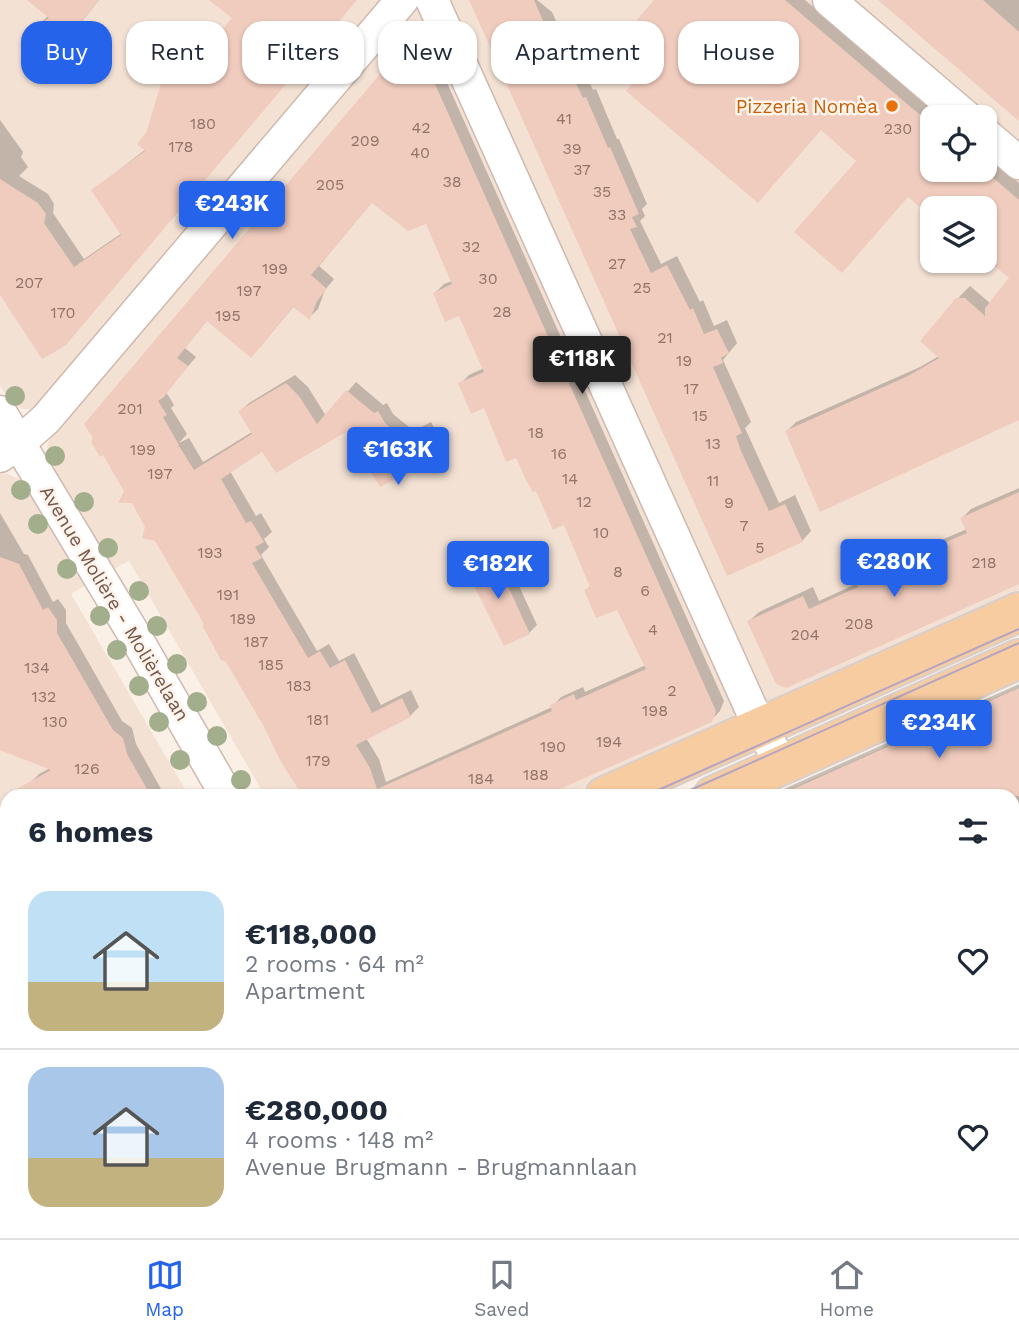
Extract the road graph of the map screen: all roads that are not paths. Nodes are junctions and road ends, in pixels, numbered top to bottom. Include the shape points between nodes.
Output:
1 (402, 0) edge
2 (432, 0) edge
3 (829, 0) edge
4 (952, 105) edge
5 (997, 144) edge
6 (1019, 163) edge
7 (0, 412) edge
8 (10, 449) edge
9 (1019, 612) edge
10 (1019, 659) edge
11 (762, 728) junction
12 (782, 766) junction
13 (223, 789) edge
14 (621, 789) edge
15 (729, 789) edge

1 - 8 street via 46,419
2 - 11 street
3 - 4 street
5 - 6 street
7 - 8 street, Avenue Molière - Molièrelaan
8 - 13 street, Avenue Molière - Molièrelaan via 148,658
9 - 11 main road
10 - 12 main road
11 - 12 street
11 - 14 main road
12 - 15 main road

